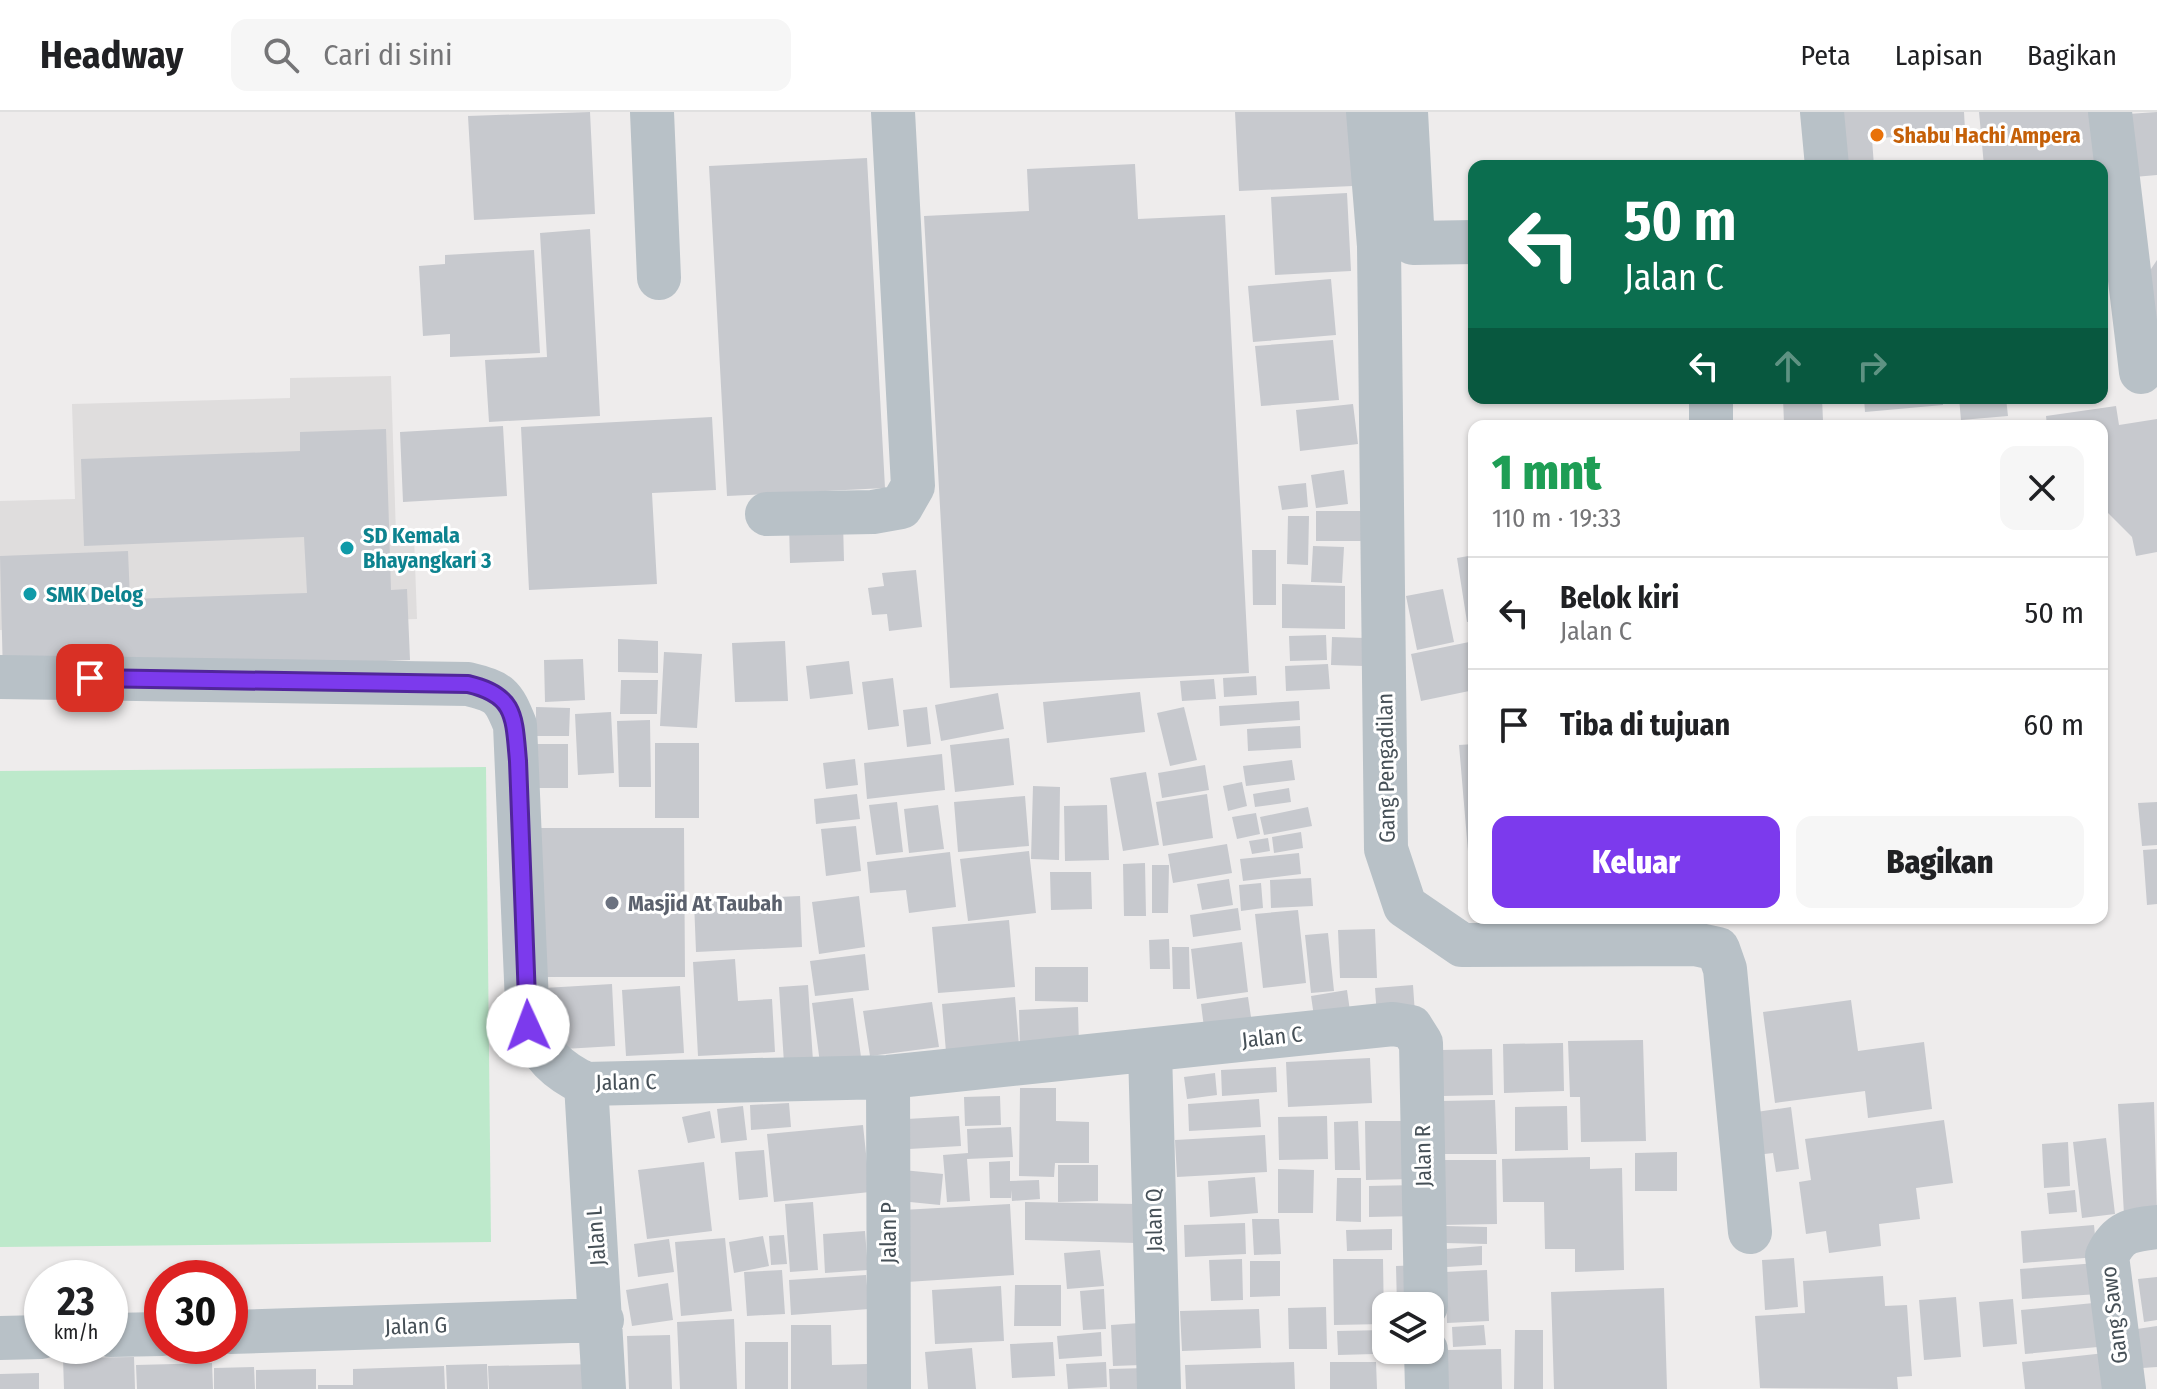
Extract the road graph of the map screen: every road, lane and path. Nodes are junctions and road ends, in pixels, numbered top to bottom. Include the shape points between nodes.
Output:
1 (652, 112) edge
2 (893, 112) edge
3 (1368, 112) edge
4 (1406, 112) edge
5 (1822, 112) edge
6 (2110, 112) edge
7 (1826, 160) edge
8 (1468, 242) edge
9 (659, 278) dead end
10 (2141, 372) dead end
11 (767, 514) dead end
12 (0, 677) edge
13 (1393, 1024) joint
14 (1150, 1050) junction
15 (888, 1077) junction
16 (586, 1084) junction
17 (2157, 1227) edge
18 (1750, 1232) dead end
19 (1426, 1292) edge
20 (602, 1320) junction
21 (248, 1331) edge
22 (24, 1337) edge
23 (0, 1338) edge
24 (1426, 1364) edge
25 (604, 1389) edge
26 (889, 1389) edge
27 (1159, 1389) edge
28 (1427, 1389) edge
29 (2124, 1389) edge

1 - 9 street
2 - 11 street via 913,486 901,507
3 - 18 street, Gang Pengadilan via 1379,246 1386,849 1405,906 1462,945 1695,944 1718,949 1725,969
4 - 8 street via 1413,243
5 - 7 street
6 - 10 street
12 - 16 street, Jalan C via 468,684 492,690 505,700 515,725 528,1026 543,1055 561,1072
13 - 14 street, Jalan C
13 - 19 street, Jalan R via 1411,1027 1421,1043
14 - 15 street, Jalan C
14 - 27 street, Jalan Q
15 - 16 street, Jalan C
15 - 26 street, Jalan P
16 - 20 street, Jalan L
17 - 29 street, Gang Sawo via 2126,1231 2107,1256
20 - 21 street, Jalan G
20 - 25 street, Jalan L
22 - 23 street
24 - 28 street

